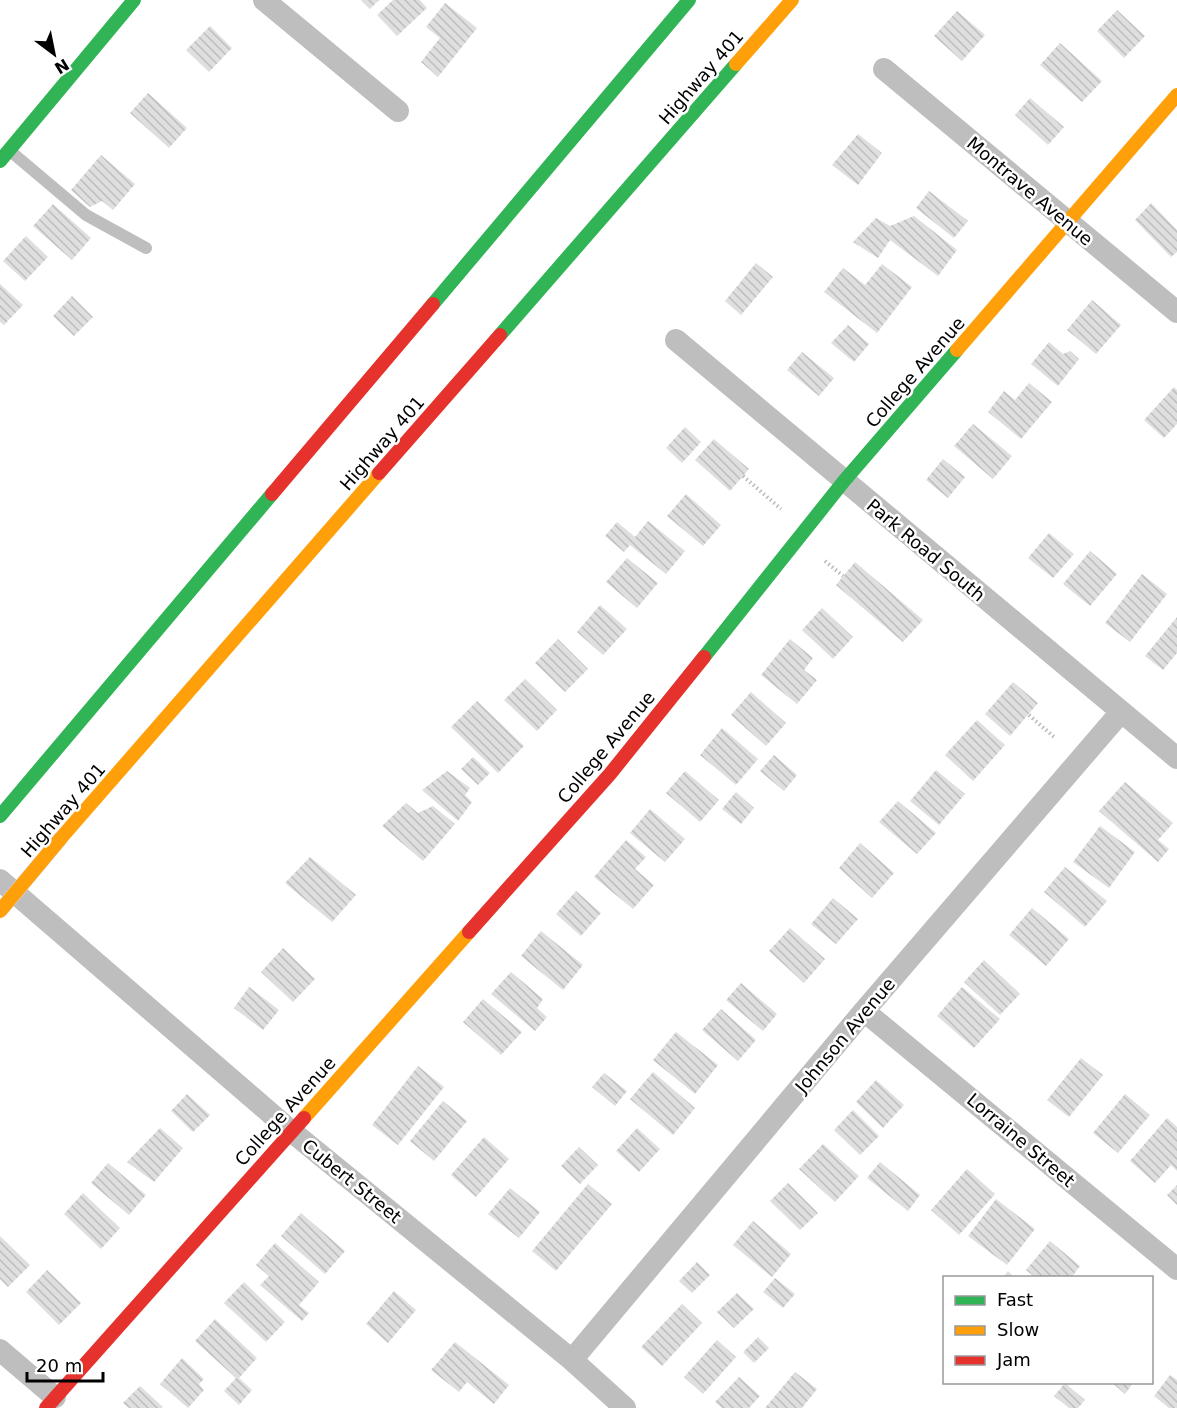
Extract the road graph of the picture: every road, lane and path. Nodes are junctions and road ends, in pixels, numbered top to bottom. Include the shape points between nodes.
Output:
1 (123, 0) edge
2 (135, 0) edge
3 (264, 0) edge
4 (688, 0) edge
5 (792, 0) edge
6 (109, 29) junction
7 (884, 69) dead end
8 (1177, 95) edge
9 (398, 111) dead end
10 (4, 155) edge
11 (1068, 222) junction
12 (146, 248) dead end
13 (1177, 312) edge
14 (676, 340) dead end
15 (743, 476) dead end
16 (844, 482) junction
17 (781, 509) dead end
18 (825, 561) dead end
19 (843, 576) dead end
20 (1121, 712) junction
21 (1029, 715) dead end
22 (1054, 737) dead end
23 (1177, 758) edge
24 (0, 816) edge
25 (0, 880) edge
26 (0, 911) edge
27 (864, 1011) junction
28 (291, 1131) junction
29 (1177, 1269) edge
30 (0, 1350) edge
31 (572, 1360) junction
32 (50, 1402) edge
33 (625, 1408) edge

1 - 6 main road
2 - 6 main road
3 - 9 street
4 - 24 main road
5 - 26 main road, Highway 401, bridge
6 - 10 main road
7 - 11 street, Montrave Avenue
8 - 11 main road, College Avenue
10 - 12 lane via 86,215
11 - 13 street, Montrave Avenue
11 - 16 main road, College Avenue
14 - 16 street, Park Road South
15 - 17 path
16 - 20 street, Park Road South
16 - 28 main road, College Avenue via 610,774
18 - 19 path
20 - 23 street, Park Road South
20 - 27 street, Johnson Avenue
21 - 22 path
25 - 28 street, Cubert Street
27 - 29 street, Lorraine Street
27 - 31 street, Johnson Avenue
28 - 31 street, Cubert Street
28 - 32 main road, College Avenue
30 - 32 street
31 - 33 street, Cubert Street

